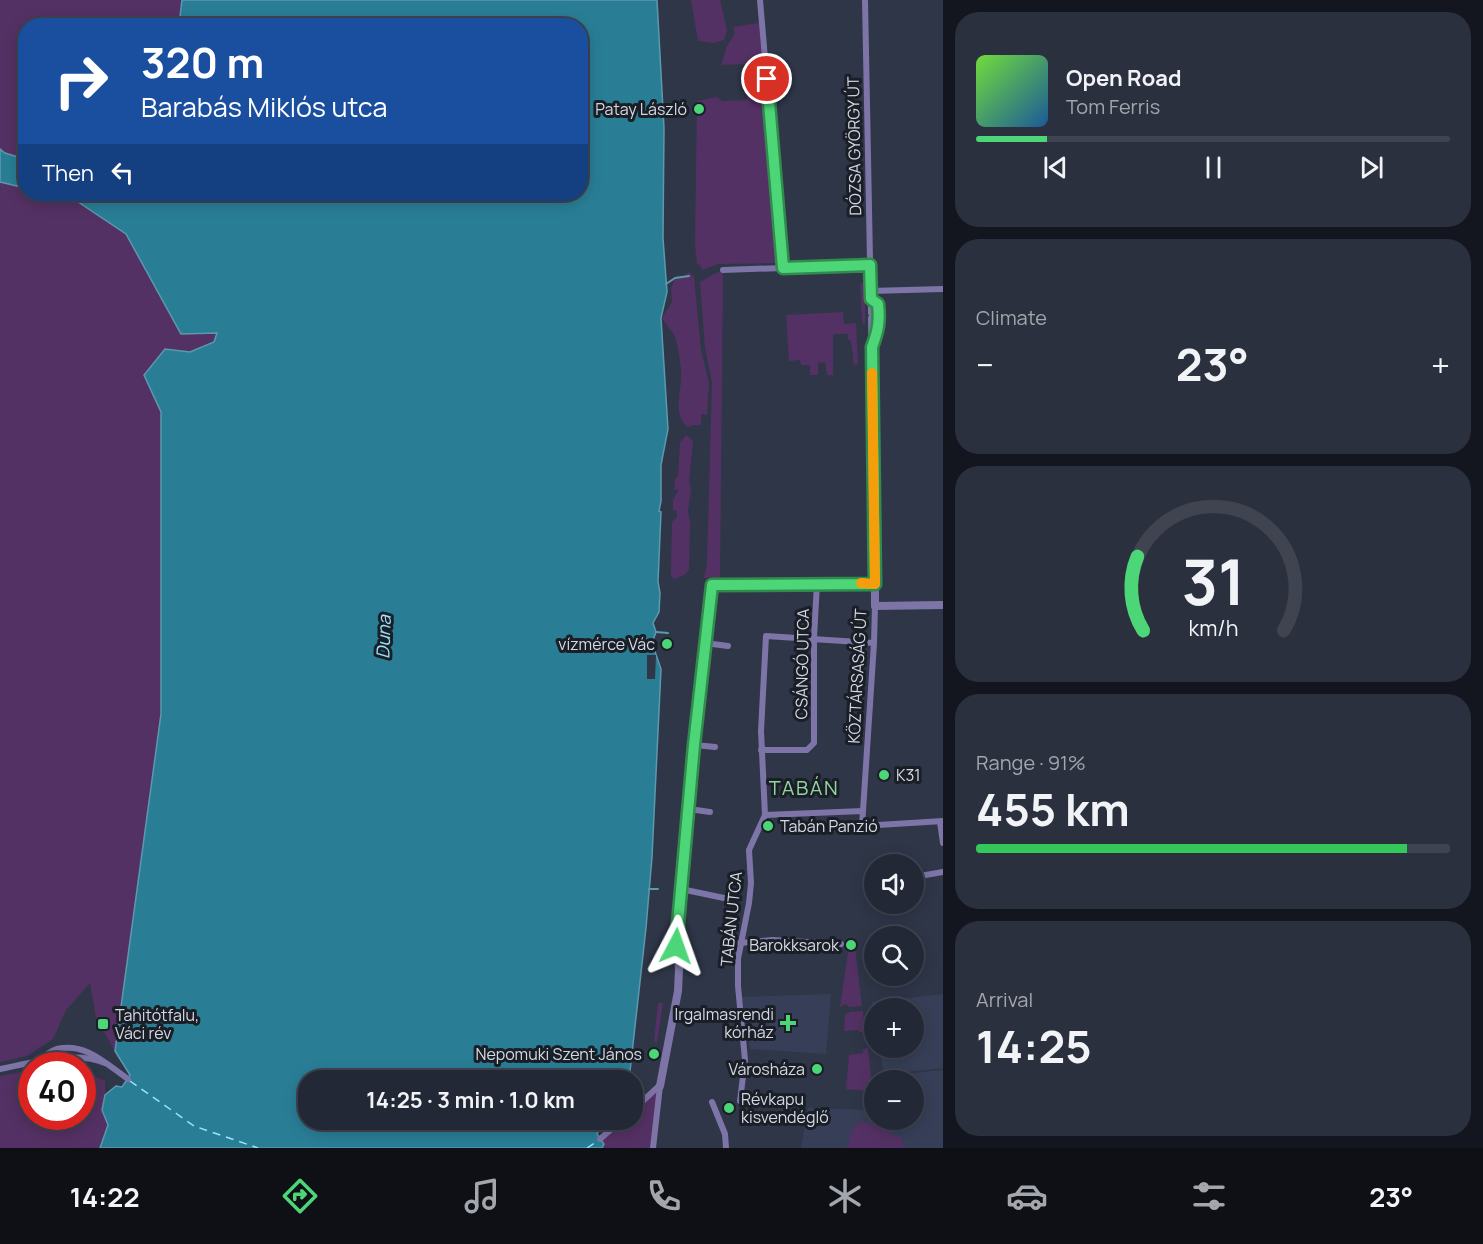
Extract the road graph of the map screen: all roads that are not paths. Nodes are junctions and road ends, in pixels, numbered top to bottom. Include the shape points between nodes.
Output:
1 (760, 0) edge
2 (865, 0) edge
3 (870, 265) junction
4 (783, 268) junction
5 (723, 270) dead end
6 (943, 289) edge
7 (870, 291) junction
8 (871, 299) junction
9 (872, 347) junction
10 (817, 583) junction
11 (875, 584) junction
12 (943, 605) edge
13 (874, 606) junction
14 (814, 638) junction
15 (705, 643) junction
16 (874, 643) junction
17 (728, 646) dead end
18 (694, 745) junction
19 (715, 747) dead end
20 (761, 750) junction
21 (690, 808) junction
22 (863, 811) junction
23 (710, 812) dead end
24 (765, 815) junction
25 (942, 822) edge
26 (943, 843) edge
27 (943, 872) edge
28 (924, 875) edge
29 (681, 889) junction
30 (724, 898) dead end
31 (740, 943) junction
32 (841, 944) dead end
33 (51, 1052) edge
34 (89, 1052) edge
35 (96, 1056) edge
36 (96, 1059) edge
37 (105, 1063) junction
38 (18, 1066) edge
39 (0, 1069) edge
40 (128, 1079) dead end
41 (660, 1086) junction
42 (643, 1101) edge
43 (740, 1101) dead end
44 (712, 1102) dead end
45 (610, 1130) edge
46 (600, 1139) dead end
47 (653, 1148) edge
48 (726, 1148) edge

1 - 4 street
2 - 3 street, DÓZSA GYÖRGY ÚT
3 - 4 street
3 - 7 street, DÓZSA GYÖRGY ÚT
4 - 5 street
6 - 7 street
7 - 8 street, KÖZTÁRSASÁG ÚT
8 - 9 street, KÖZTÁRSASÁG ÚT
8 - 9 street, KÖZTÁRSASÁG ÚT via 878,304 879,315
9 - 11 street, KÖZTÁRSASÁG ÚT
10 - 11 street
10 - 14 street, CSÁNGÓ UTCA
10 - 15 street via 712,585
11 - 13 street, KÖZTÁRSASÁG ÚT
12 - 13 street
13 - 16 street, KÖZTÁRSASÁG ÚT
14 - 16 street
14 - 20 street, CSÁNGÓ UTCA via 813,746 807,750
14 - 20 street, TABÁN UTCA via 766,636
15 - 17 street
15 - 18 street
16 - 22 street, KÖZTÁRSASÁG ÚT
18 - 19 street
18 - 21 street
20 - 24 street, TABÁN UTCA
21 - 23 street
21 - 29 street
22 - 24 street
22 - 25 street, KÖZTÁRSASÁG ÚT via 862,826
24 - 31 street, TABÁN UTCA via 749,850 751,883
25 - 26 street
27 - 28 street
29 - 30 street
29 - 41 street via 676,946 678,991
31 - 32 street via 772,940
31 - 43 street, TABÁN UTCA via 738,986 745,1060
33 - 34 street via 78,1047
35 - 37 street
36 - 37 street
37 - 40 street
38 - 39 street
41 - 42 street
41 - 47 street
44 - 48 street via 725,1134
45 - 46 street

